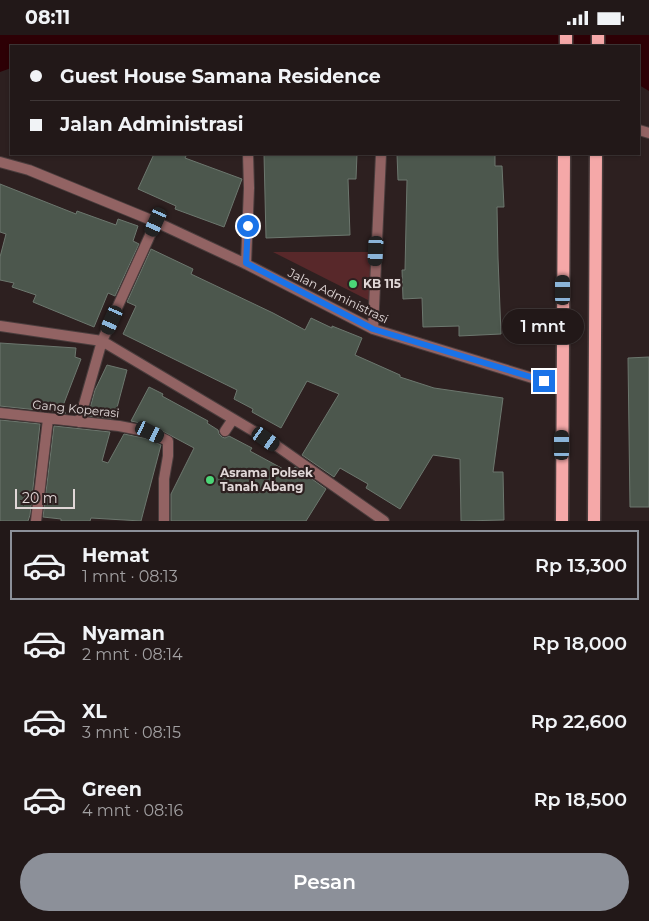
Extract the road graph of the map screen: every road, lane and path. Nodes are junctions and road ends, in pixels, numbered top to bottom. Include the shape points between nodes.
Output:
1 (248, 155) edge
2 (380, 155) edge
3 (564, 155) edge
4 (596, 155) edge
5 (0, 162) edge
6 (156, 222) junction
7 (246, 263) junction
8 (0, 327) edge
9 (373, 329) junction
10 (102, 341) junction
11 (562, 387) junction
12 (0, 413) edge
13 (48, 419) junction
14 (233, 419) junction
15 (79, 422) junction
16 (225, 431) dead end
17 (36, 521) edge
18 (164, 521) edge
19 (384, 521) edge
20 (562, 521) edge
21 (594, 521) edge

1 - 7 street
2 - 9 street
3 - 11 main road
4 - 21 main road
5 - 6 street, Jalan Administrasi via 29,170
6 - 7 street, Jalan Administrasi
6 - 10 street
7 - 9 street, Jalan Administrasi
8 - 10 street
9 - 11 street, Jalan Administrasi
10 - 14 street
10 - 15 street
11 - 20 main road
12 - 13 street, Gang Koperasi
13 - 15 street, Gang Koperasi
13 - 17 street
14 - 16 street
14 - 19 street
15 - 18 street, Gang Koperasi via 150,432 168,441

